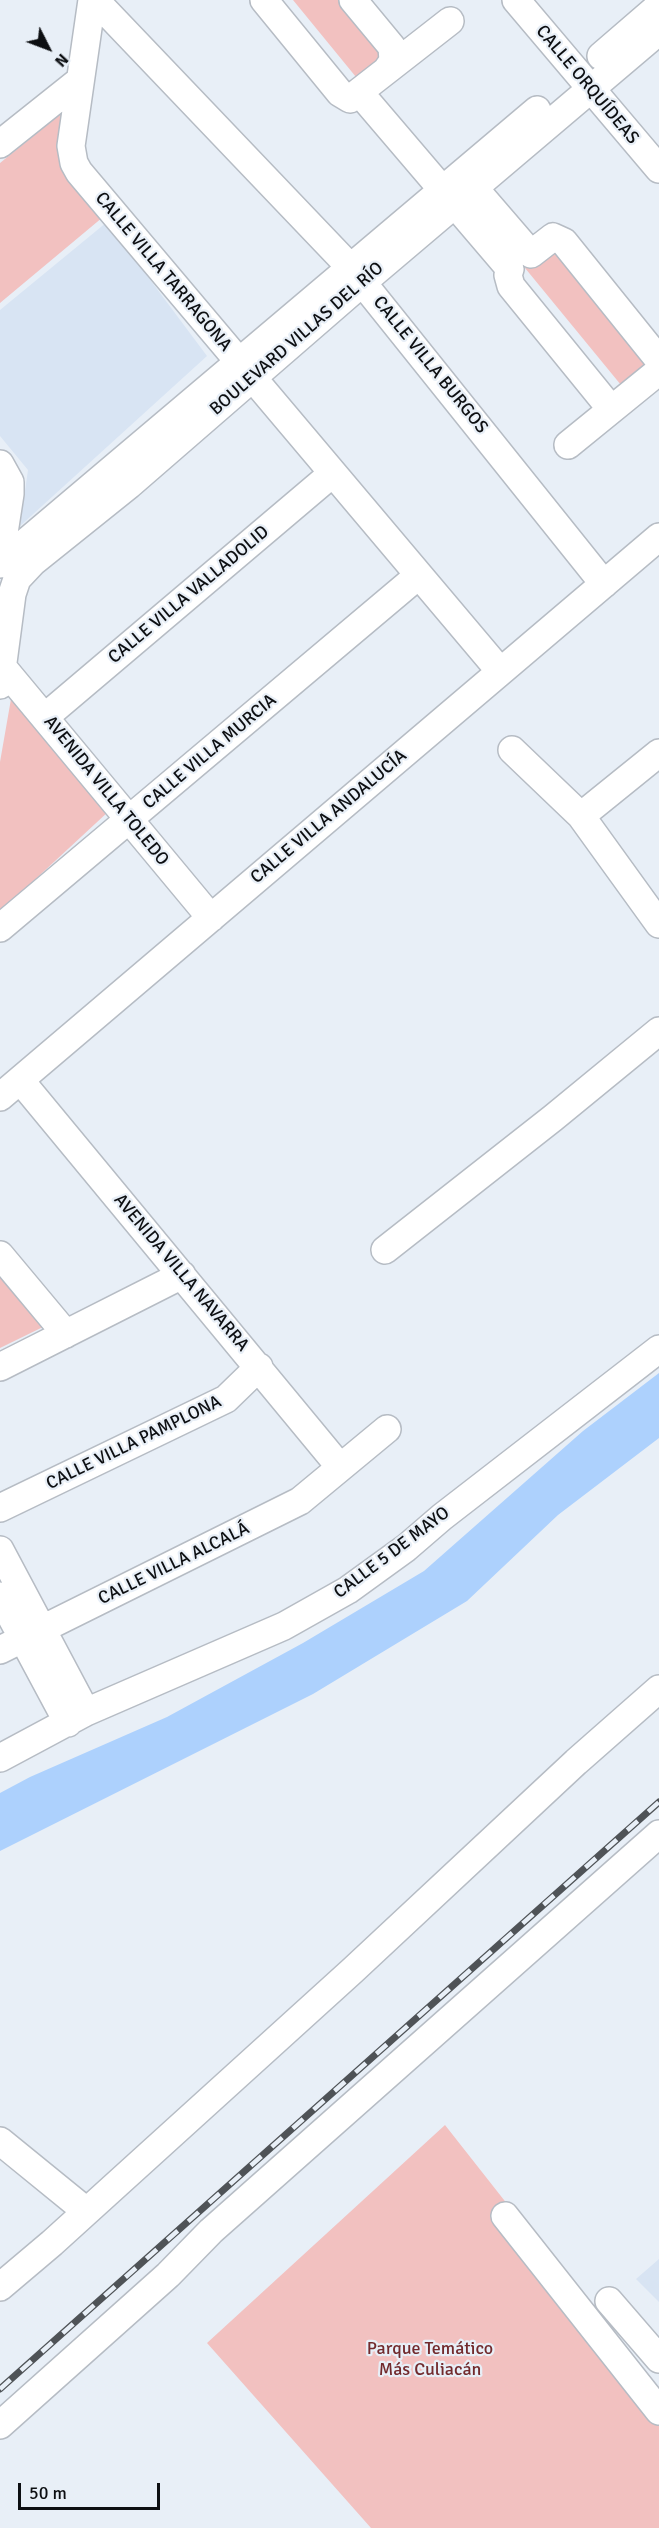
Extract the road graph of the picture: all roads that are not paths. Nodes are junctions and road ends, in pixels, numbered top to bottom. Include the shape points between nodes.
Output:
1 (94, 0) edge
2 (264, 0) edge
3 (353, 0) edge
4 (516, 0) edge
5 (659, 6) edge
6 (450, 21) dead end
7 (659, 31) edge
8 (386, 71) junction
9 (79, 81) junction
10 (584, 82) junction
11 (359, 92) junction
12 (0, 144) edge
13 (659, 169) edge
14 (458, 188) junction
15 (521, 261) junction
16 (357, 274) junction
17 (659, 360) edge
18 (245, 370) junction
19 (659, 371) edge
20 (611, 409) junction
21 (568, 445) dead end
22 (0, 464) edge
23 (333, 473) junction
24 (659, 537) edge
25 (0, 559) edge
26 (0, 564) edge
27 (419, 575) junction
28 (604, 584) junction
29 (500, 671) junction
30 (1, 672) edge
31 (45, 717) junction
32 (512, 750) dead end
33 (659, 753) edge
34 (581, 816) junction
35 (128, 820) junction
36 (211, 918) junction
37 (659, 924) edge
38 (0, 928) edge
39 (659, 1031) edge
40 (20, 1080) junction
41 (0, 1097) edge
42 (385, 1250) dead end
43 (0, 1255) edge
44 (182, 1275) junction
45 (66, 1334) junction
46 (659, 1349) edge
47 (259, 1366) junction
48 (0, 1367) edge
49 (387, 1429) dead end
50 (340, 1467) junction
51 (0, 1508) edge
52 (0, 1550) edge
53 (0, 1596) edge
54 (22, 1639) edge
55 (659, 1689) edge
56 (77, 1718) junction
57 (0, 1758) edge
58 (659, 1834) edge
59 (0, 2141) edge
60 (86, 2211) junction
61 (504, 2216) dead end
62 (0, 2287) edge
63 (609, 2301) dead end
64 (659, 2359) edge
65 (659, 2411) edge
66 (0, 2425) edge

1 - 9 street, CALLE VILLA TARRAGONA
1 - 16 street, CALLE VILLA BURGOS
2 - 11 street via 340,93 350,99
3 - 8 street via 392,47 393,61
4 - 10 street, CALLE ORQUÍDEAS
5 - 10 street, BOULEVARD VILLAS DEL RÍO
6 - 8 street
7 - 10 street, BOULEVARD VILLAS DEL RÍO
8 - 11 street
9 - 12 street
9 - 18 street, CALLE VILLA TARRAGONA via 71,146 74,164
10 - 13 street, CALLE ORQUÍDEAS
10 - 14 street, BOULEVARD VILLAS DEL RÍO
11 - 14 street
14 - 15 street
14 - 16 street, BOULEVARD VILLAS DEL RÍO
15 - 17 street via 553,237 564,242
15 - 20 street via 508,275 511,286
16 - 18 street, BOULEVARD VILLAS DEL RÍO
16 - 28 street, CALLE VILLA BURGOS
18 - 23 street, CALLE VILLA TARRAGONA
18 - 26 street, BOULEVARD VILLAS DEL RÍO
18 - 30 street, BOULEVARD VILLAS DEL RÍO via 17,579
19 - 20 street
20 - 21 street
22 - 25 street via 10,482
23 - 27 street, CALLE VILLA TARRAGONA
23 - 31 street, CALLE VILLA VALLADOLID
24 - 28 street, CALLE VILLA ANDALUCÍA
27 - 29 street, CALLE VILLA TARRAGONA
27 - 35 street, CALLE VILLA MURCIA
28 - 29 street, CALLE VILLA ANDALUCÍA
29 - 36 street, CALLE VILLA ANDALUCÍA
30 - 31 street, AVENIDA VILLA TOLEDO
31 - 35 street, AVENIDA VILLA TOLEDO
32 - 34 street
33 - 34 street
34 - 37 street
35 - 36 street, AVENIDA VILLA TOLEDO
35 - 38 street, CALLE VILLA MURCIA
36 - 40 street, CALLE VILLA ANDALUCÍA
39 - 42 street
40 - 41 street, CALLE VILLA ANDALUCÍA
40 - 44 street, AVENIDA VILLA NAVARRA
43 - 45 street
44 - 45 street
44 - 47 street, AVENIDA VILLA NAVARRA
45 - 48 street
46 - 56 street, CALLE 5 DE MAYO via 348,1590 284,1626
47 - 50 street, AVENIDA VILLA NAVARRA
47 - 51 street, CALLE VILLA PAMPLONA via 226,1399
49 - 50 street, CALLE VILLA ALCALÁ
50 - 54 street, CALLE VILLA ALCALÁ via 300,1501
52 - 54 street
53 - 54 street
54 - 56 street
55 - 60 street
56 - 57 street, CALLE 5 DE MAYO
58 - 66 street via 211,2231 168,2275
59 - 60 street
60 - 62 street
61 - 65 street
63 - 64 street

